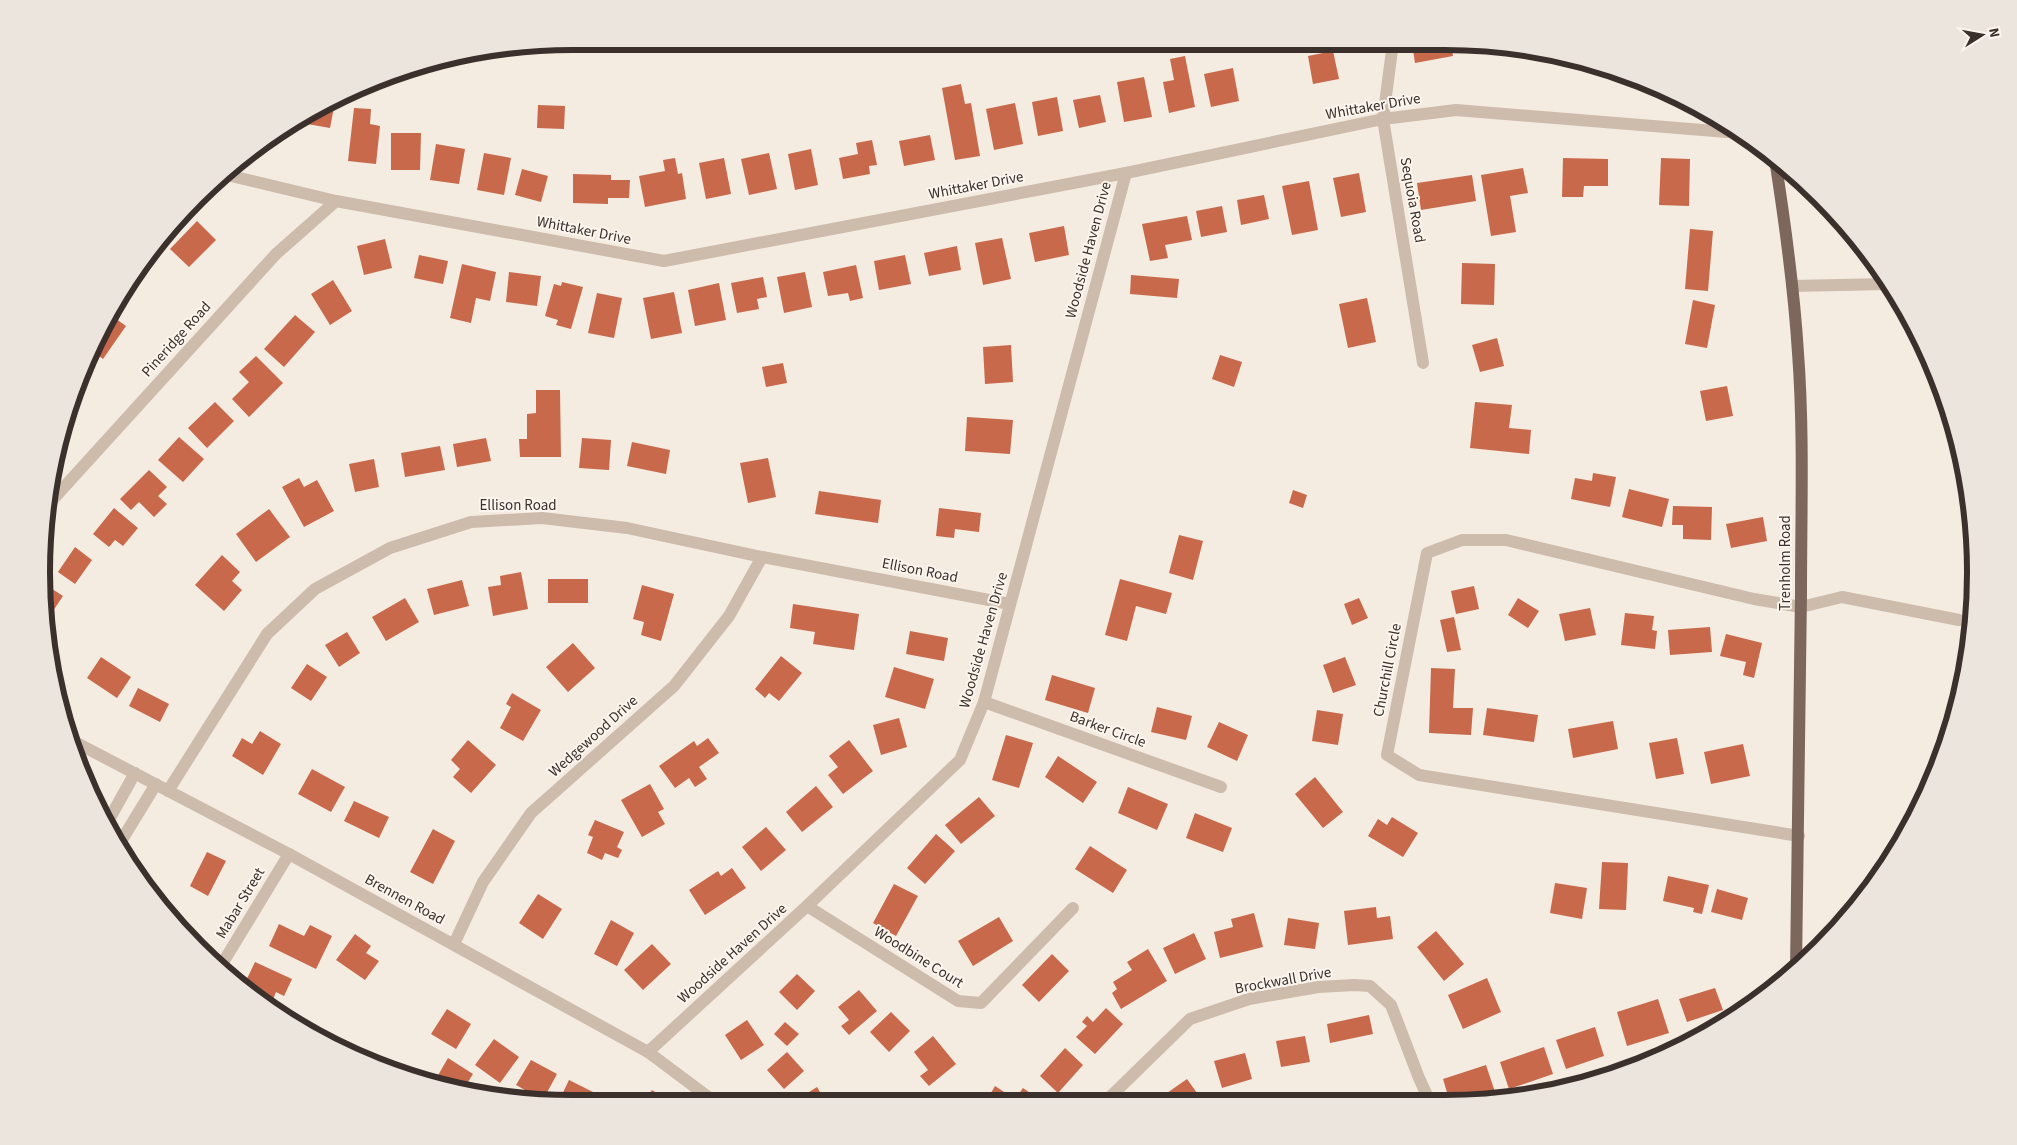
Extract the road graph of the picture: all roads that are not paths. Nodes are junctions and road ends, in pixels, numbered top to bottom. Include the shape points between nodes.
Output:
1 (1392, 50) edge
2 (1383, 119) junction
3 (1725, 132) edge
4 (1777, 170) edge
5 (1126, 173) junction
6 (233, 176) edge
7 (336, 200) junction
8 (1880, 284) edge
9 (1792, 286) junction
10 (1423, 363) dead end
11 (55, 497) edge
12 (762, 556) junction
13 (1010, 604) junction
14 (1801, 606) junction
15 (1959, 620) dead end
16 (984, 702) junction
17 (80, 745) edge
18 (135, 774) junction
19 (156, 784) junction
20 (1222, 787) dead end
21 (168, 791) junction
22 (114, 822) edge
23 (1799, 836) junction
24 (122, 838) edge
25 (289, 854) junction
26 (807, 906) junction
27 (1073, 908) dead end
28 (454, 944) junction
29 (1800, 955) edge
30 (224, 961) edge
31 (648, 1052) junction
32 (706, 1095) edge
33 (1112, 1095) edge
34 (1426, 1095) edge

1 - 2 street, Sequoia Road
2 - 3 street, Whittaker Drive via 1456,110
2 - 5 street, Whittaker Drive
2 - 10 street, Sequoia Road
4 - 9 main road, Trenholm Road
5 - 7 street, Whittaker Drive via 664,261
5 - 13 street, Woodside Haven Drive
6 - 7 street, Whittaker Drive
7 - 11 street, Pineridge Road via 276,254
8 - 9 street
9 - 14 main road, Trenholm Road via 1801,436
12 - 13 street, Ellison Road
12 - 21 street, Ellison Road via 627,528 542,518 471,522 390,548 315,589 266,634
12 - 28 street, Wedgewood Drive via 729,616 674,686 531,813 483,882
13 - 16 street, Woodside Haven Drive
14 - 15 street via 1842,597
14 - 23 main road, Trenholm Road
14 - 23 street, Churchill Circle via 1754,599 1506,540 1462,540 1427,553 1387,755 1419,775
16 - 20 street, Barker Circle
16 - 26 street, Woodside Haven Drive via 960,760
17 - 18 street, Brennen Road
18 - 19 street, Brennen Road
18 - 22 street
19 - 21 street, Brennen Road
19 - 24 street
21 - 25 street, Brennen Road
23 - 29 main road, Trenholm Road
25 - 28 street, Brennen Road
25 - 30 street, Mabar Street
26 - 27 street, Woodbine Court via 958,1001 981,1004
26 - 31 street, Woodside Haven Drive
28 - 31 street, Brennen Road
31 - 32 street, Brennen Road
33 - 34 street, Brockwall Drive via 1190,1019 1249,999 1318,987 1354,985 1370,986 1391,1005

